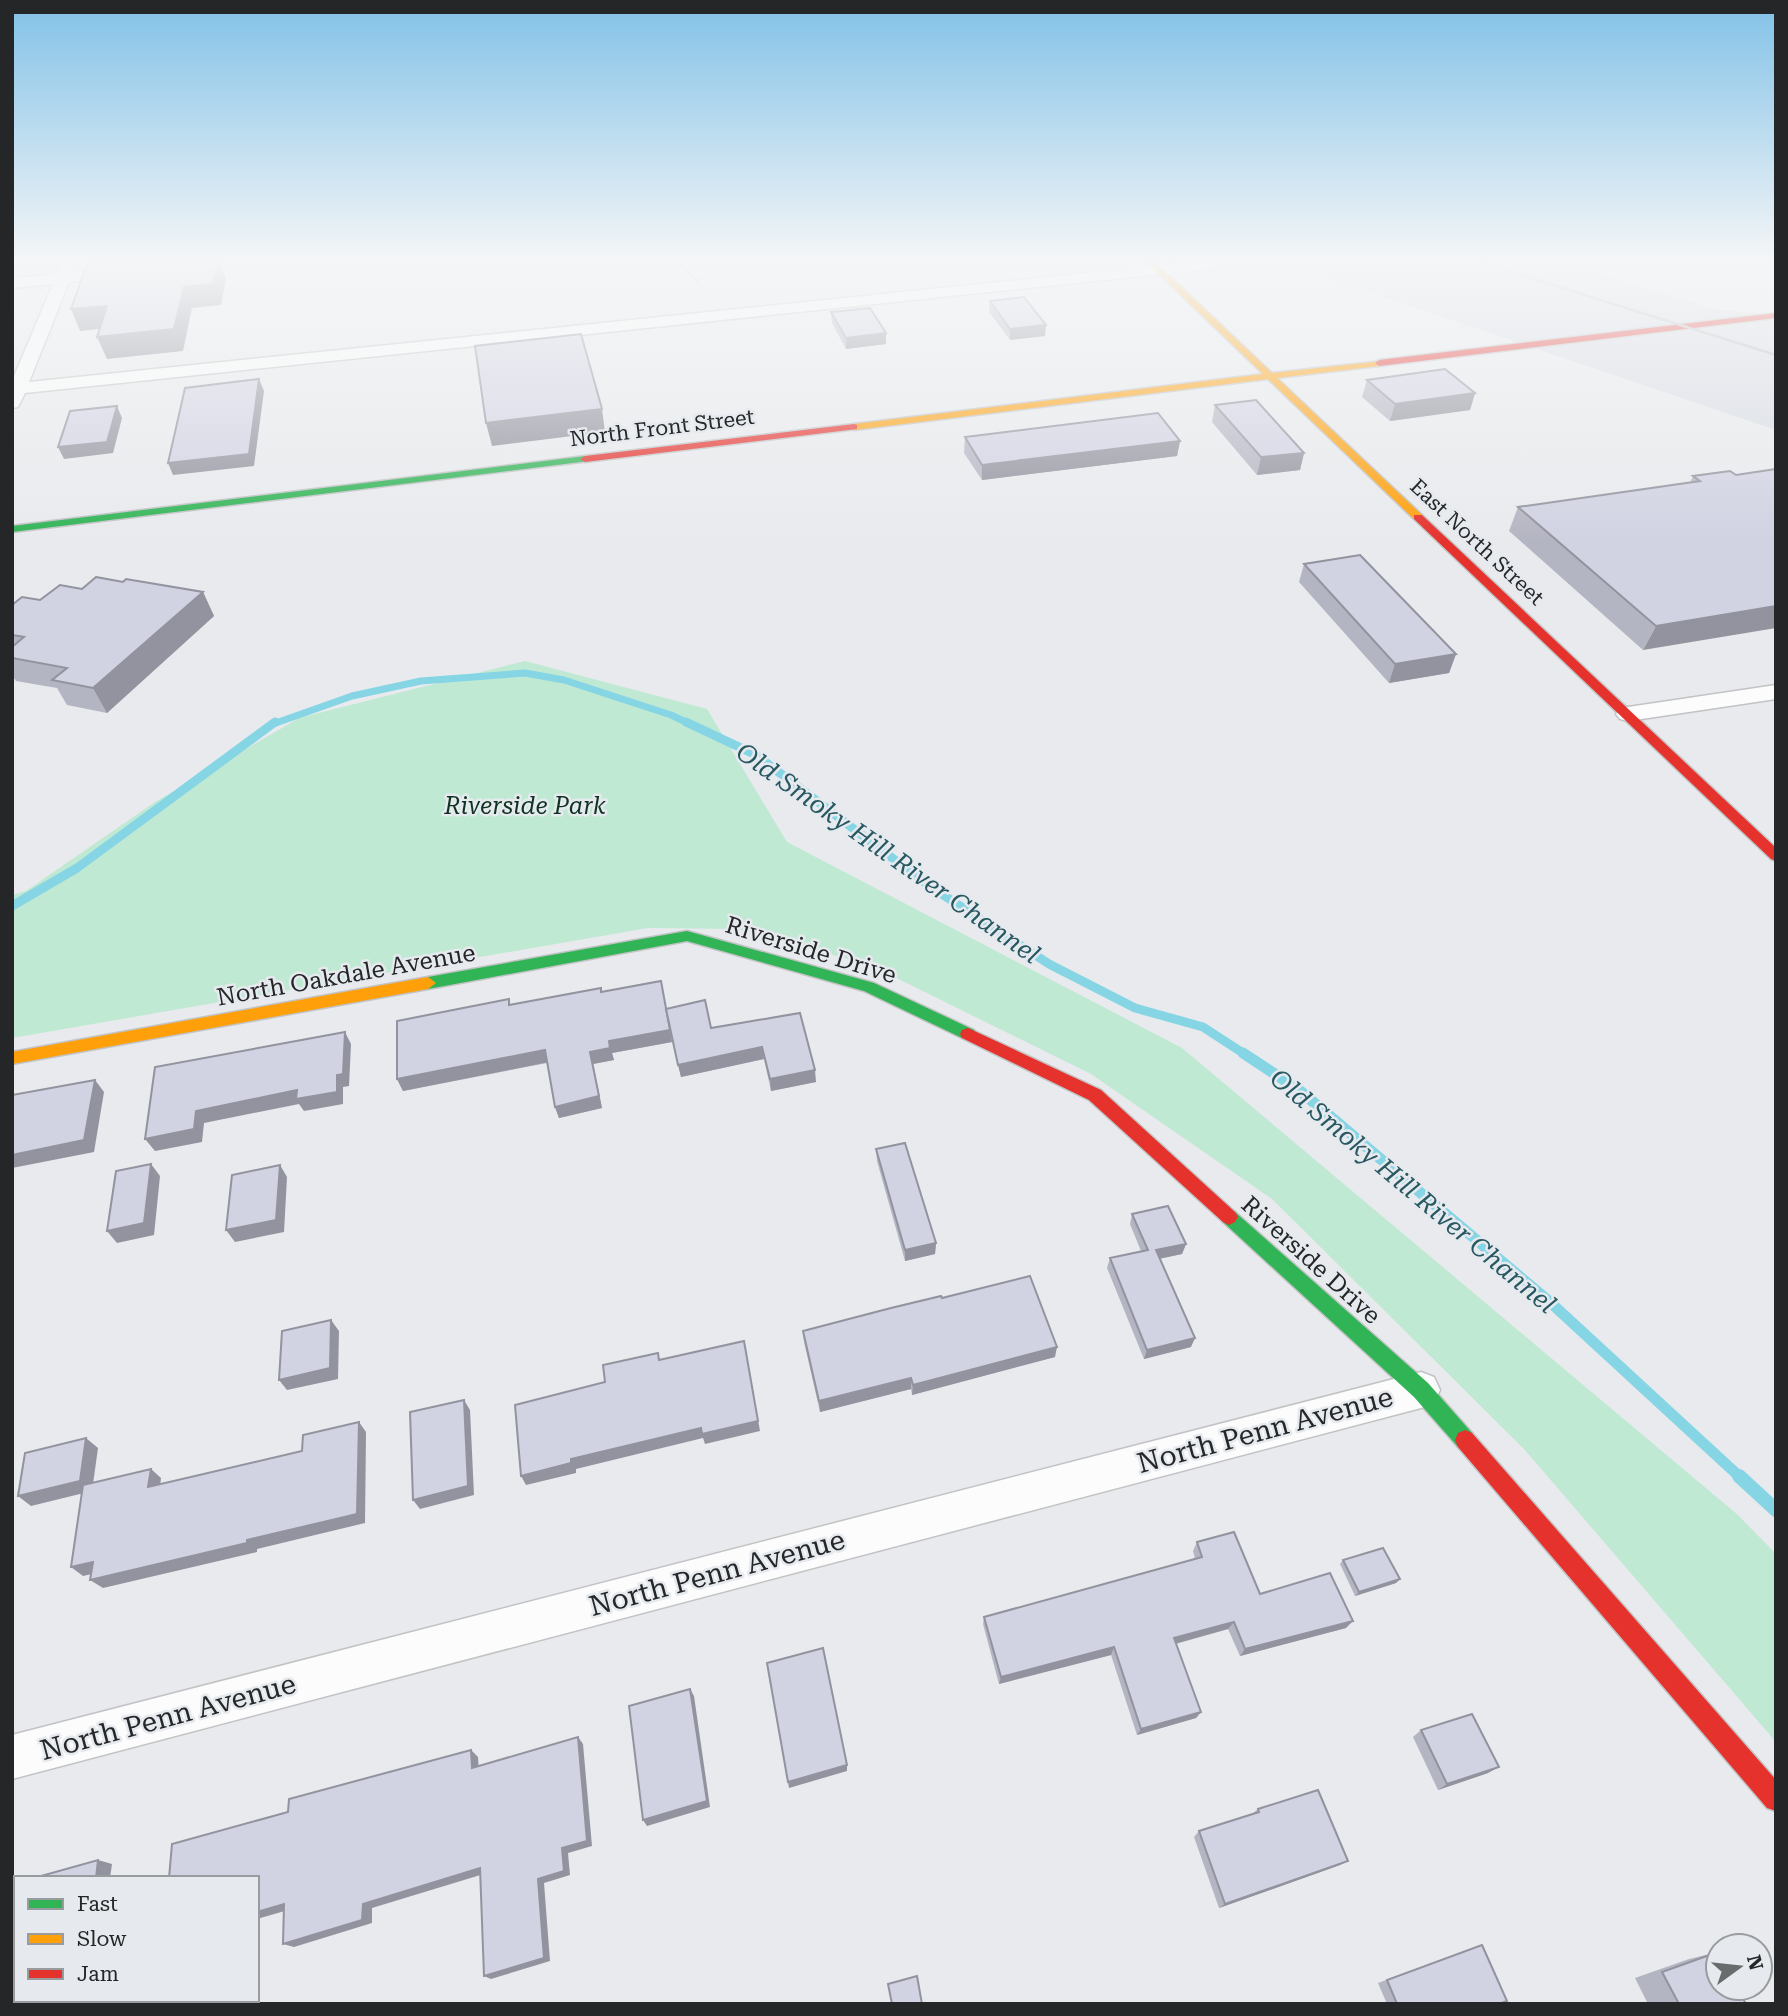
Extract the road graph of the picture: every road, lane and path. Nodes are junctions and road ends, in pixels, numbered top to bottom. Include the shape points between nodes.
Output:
1 (31, 354) edge
2 (367, 354) edge
3 (1245, 354) edge
4 (1450, 354) edge
5 (1267, 376) junction
6 (14, 394) edge
7 (12, 529) edge
8 (1776, 692) edge
9 (1628, 714) junction
10 (1776, 856) edge
11 (687, 936) joint
12 (12, 1058) edge
13 (1421, 1390) junction
14 (12, 1757) edge
15 (1776, 1798) edge

1 - 6 street
2 - 6 street
3 - 5 street, East North Street
4 - 5 street, North Front Street
5 - 7 street, North Front Street
5 - 9 street, East North Street
8 - 9 street
9 - 10 street, East North Street
11 - 12 street, North Oakdale Avenue
11 - 13 street, Riverside Drive via 869,987 1095,1095
13 - 14 street, North Penn Avenue
13 - 15 street, Riverside Drive

